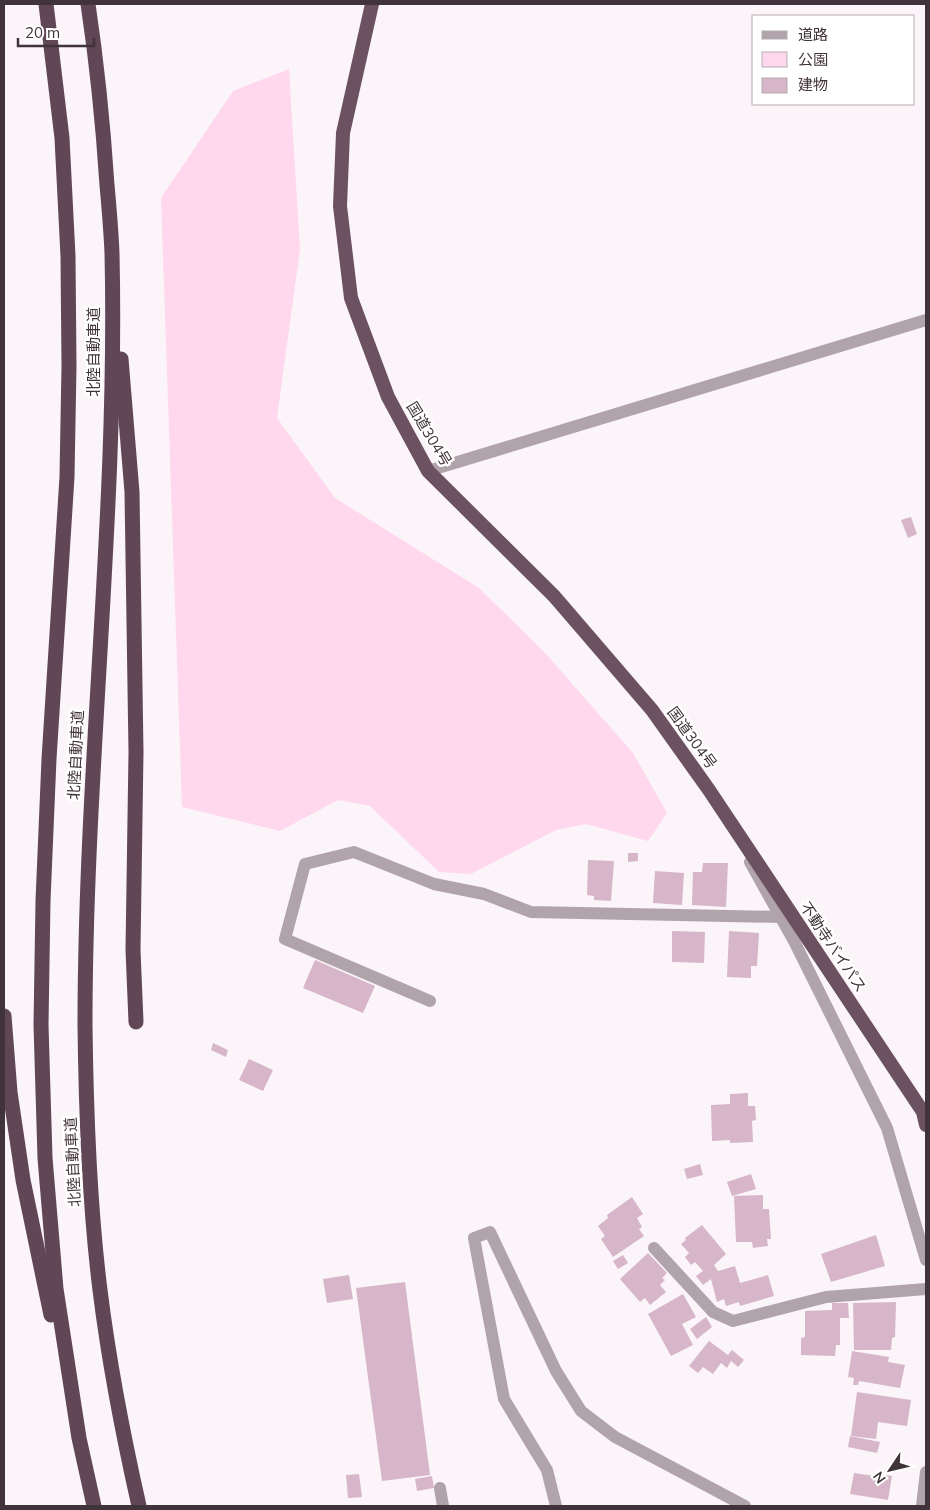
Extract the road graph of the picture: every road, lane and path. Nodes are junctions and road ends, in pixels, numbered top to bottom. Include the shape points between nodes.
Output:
1 (46, 4) edge
2 (88, 4) edge
3 (372, 4) edge
4 (112, 250) junction
5 (926, 320) edge
6 (428, 471) junction
7 (710, 790) junction
8 (781, 917) junction
9 (430, 1001) dead end
10 (4, 1016) edge
11 (136, 1022) dead end
12 (926, 1125) edge
13 (654, 1248) dead end
14 (926, 1260) edge
15 (926, 1289) edge
16 (79, 1438) junction
17 (926, 1472) edge
18 (440, 1488) dead end
19 (94, 1506) edge
20 (139, 1506) edge
21 (443, 1506) edge
22 (556, 1506) edge
23 (744, 1506) edge
24 (922, 1506) edge

1 - 16 highway, 北陸自動車道 via 62,138 70,366 67,477 42,901 44,1158 55,1279
2 - 4 highway, 北陸自動車道 via 104,132
3 - 6 highway, 国道304号 via 343,133 340,206 351,298 388,397
4 - 11 highway via 132,492
4 - 20 highway, 北陸自動車道 via 109,479 88,907 88,1158 100,1289 121,1427
5 - 6 street
6 - 7 highway, 国道304号 via 554,596 652,710
7 - 8 street
7 - 12 highway, 不動寺バイパス via 923,1112
8 - 9 street via 531,912 484,894 434,884 354,852 305,864 285,940
8 - 14 street via 887,1128
10 - 16 highway via 10,1092 23,1180
13 - 15 street via 713,1312 733,1321 826,1297
16 - 19 highway, 北陸自動車道
17 - 24 street
18 - 21 street
22 - 23 street via 547,1470 504,1399 474,1238 490,1232 556,1371 581,1411 615,1437

